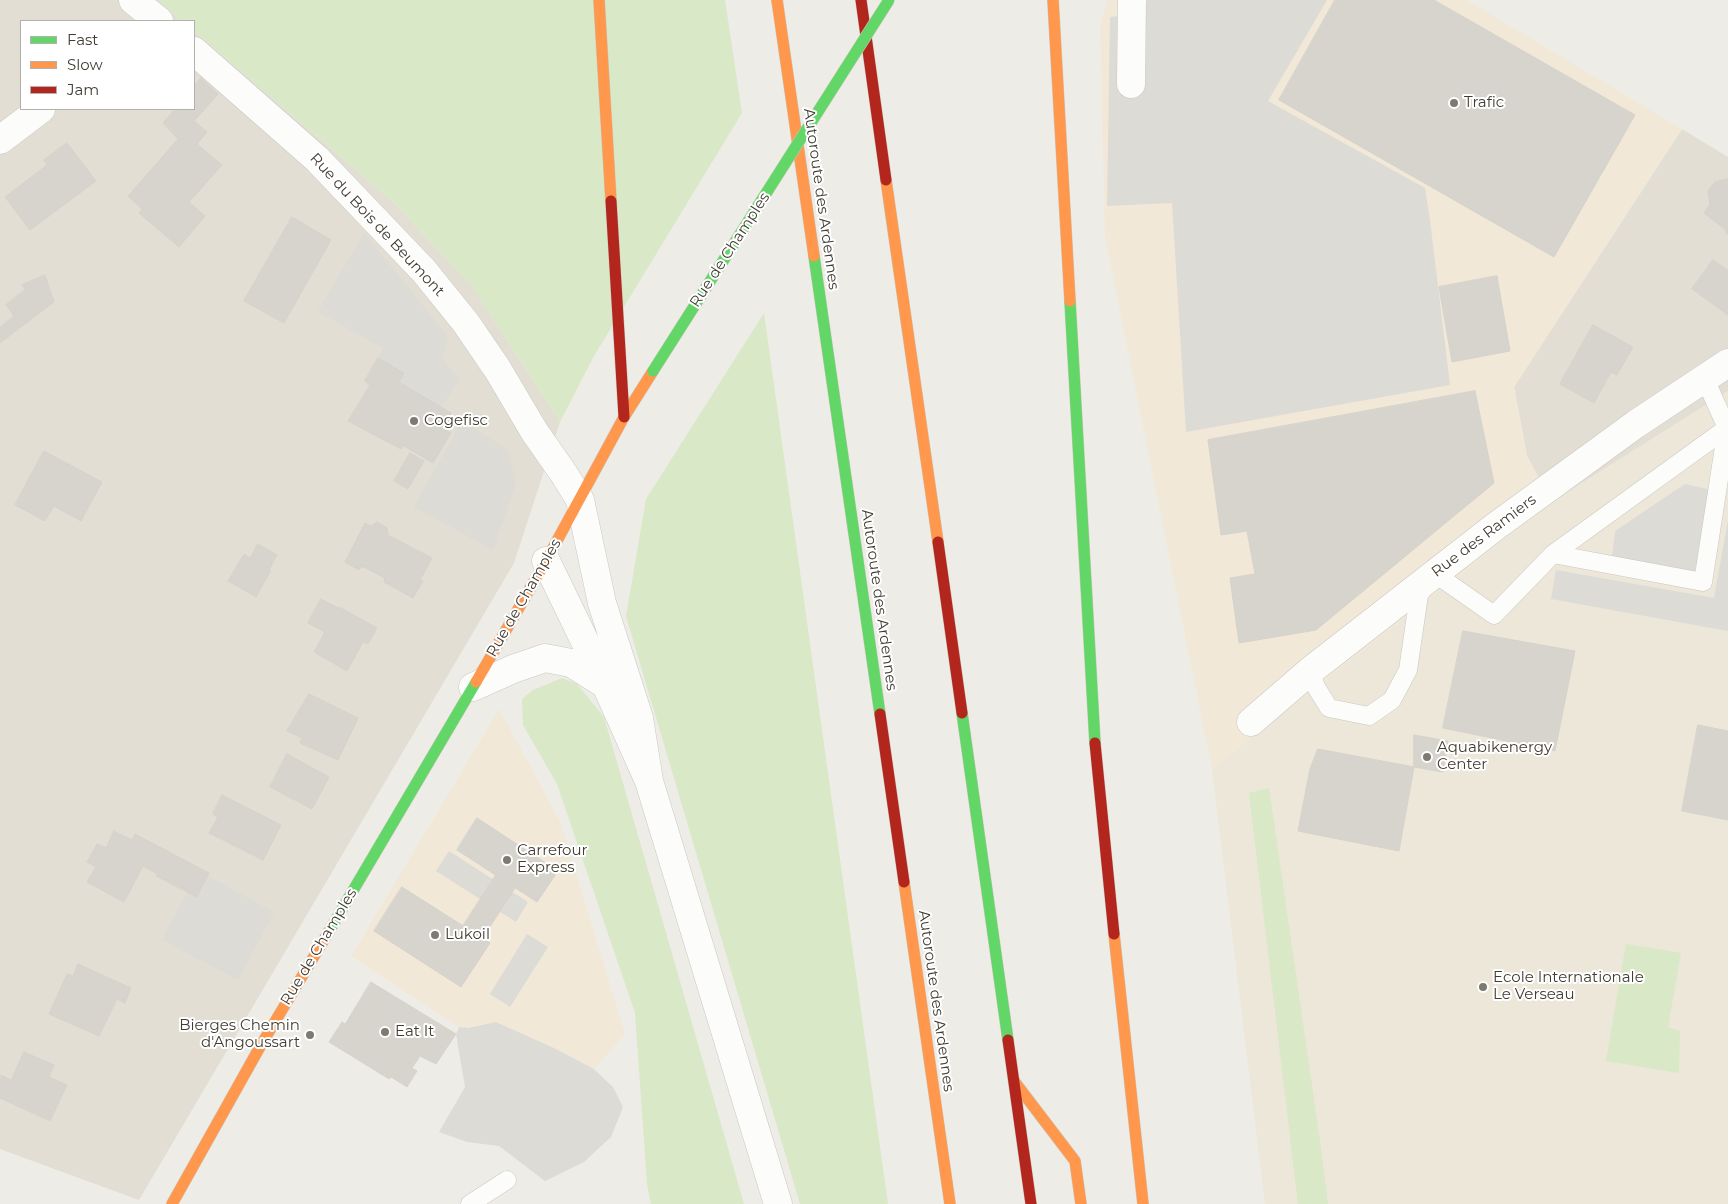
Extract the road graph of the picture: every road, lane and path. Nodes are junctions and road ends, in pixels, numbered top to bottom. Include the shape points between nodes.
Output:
1 (133, 0) edge
2 (599, 0) edge
3 (777, 0) edge
4 (861, 0) edge
5 (889, 0) edge
6 (1053, 0) edge
7 (1132, 0) edge
8 (158, 20) edge
9 (195, 52) edge
10 (1131, 84) dead end
11 (40, 110) edge
12 (0, 140) edge
13 (1728, 364) edge
14 (1705, 379) junction
15 (624, 417) junction
16 (1727, 428) edge
17 (580, 500) junction
18 (1553, 554) junction
19 (546, 561) junction
20 (1434, 574) junction
21 (1310, 671) junction
22 (606, 685) junction
23 (473, 687) junction
24 (1251, 722) dead end
25 (649, 781) junction
26 (1013, 1080) junction
27 (507, 1180) dead end
28 (172, 1204) edge
29 (470, 1204) edge
30 (778, 1204) edge
31 (950, 1204) edge
32 (1031, 1204) edge
33 (1081, 1204) edge
34 (1143, 1204) edge

1 - 8 street
2 - 15 main road
3 - 31 main road, Autoroute des Ardennes
4 - 26 main road
5 - 15 main road, Rue de Champles, bridge
6 - 34 main road via 1094,733
7 - 10 street
9 - 17 street, Rue du Bois de Beumont via 317,158 424,271 466,323
11 - 12 street
13 - 14 street, Rue des Ramiers
14 - 16 lane
14 - 20 street, Rue des Ramiers via 1613,441
15 - 17 main road, Rue de Champles
16 - 18 lane
16 - 18 lane via 1703,582
17 - 19 main road, Rue de Champles
17 - 25 street, Rue du Bois de Beumont via 602,603 639,718
18 - 20 lane via 1494,615
19 - 22 street
19 - 23 main road, Rue de Champles
20 - 21 street, Rue des Ramiers
20 - 21 lane via 1419,595 1408,670 1392,700 1369,716 1328,708
21 - 24 street, Rue des Ramiers
22 - 23 street via 571,663 545,658
22 - 25 street
23 - 28 main road, Rue de Champles via 261,1045
25 - 30 street
26 - 32 main road
26 - 33 main road via 1075,1161
27 - 29 lane

